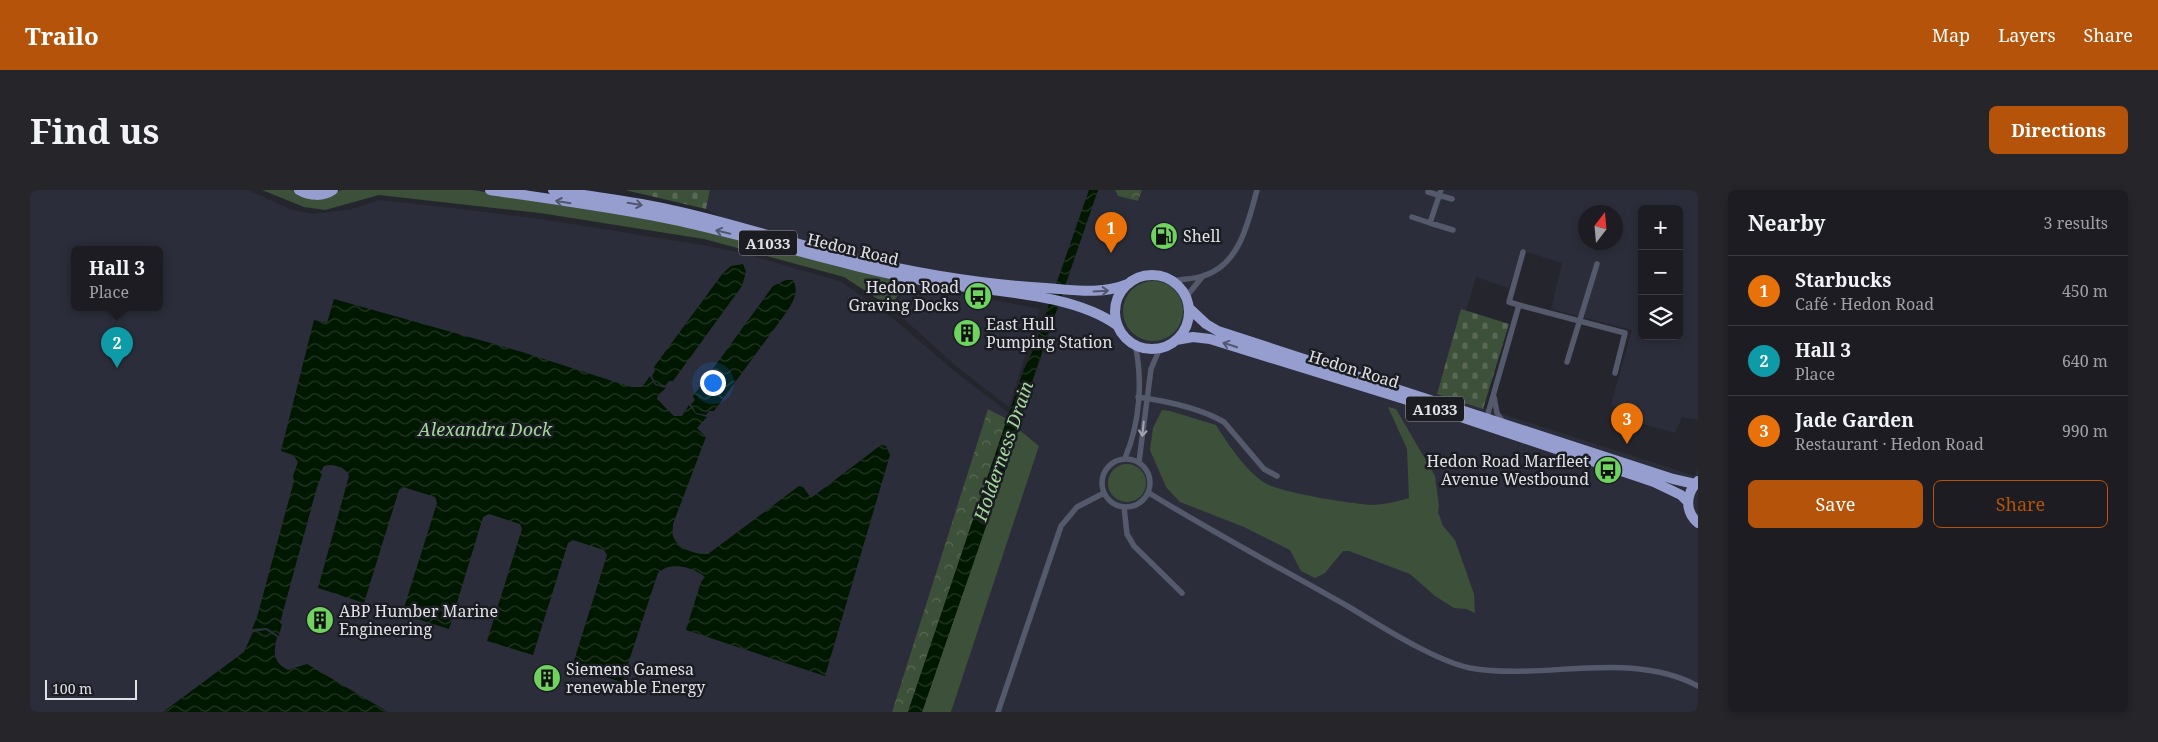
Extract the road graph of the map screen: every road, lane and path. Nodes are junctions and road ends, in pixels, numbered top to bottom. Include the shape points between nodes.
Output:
1 (299, 190) edge
2 (333, 190) edge
3 (490, 190) edge
4 (552, 190) edge
5 (1257, 190) edge
6 (1428, 192) dead end
7 (1440, 192) edge
8 (1452, 199) dead end
9 (1412, 217) dead end
10 (1430, 223) junction
11 (1453, 230) dead end
12 (1523, 252) dead end
13 (1597, 264) dead end
14 (1203, 276) junction
15 (1172, 281) junction
16 (1128, 284) junction
17 (1186, 297) junction
18 (1520, 305) junction
19 (1190, 309) junction
20 (1580, 320) junction
21 (1118, 326) junction
22 (1176, 340) junction
23 (1134, 344) junction
24 (1160, 348) junction
25 (1567, 362) dead end
26 (1615, 373) dead end
27 (1494, 393) junction
28 (1138, 398) junction
29 (1146, 398) junction
30 (1487, 417) junction
31 (1503, 422) junction
32 (1126, 458) junction
33 (1139, 462) junction
34 (1277, 476) dead end
35 (1697, 482) edge
36 (1148, 493) junction
37 (1104, 494) junction
38 (1688, 502) junction
39 (1124, 507) junction
40 (1698, 523) edge
41 (1182, 593) dead end
42 (1698, 686) edge
43 (998, 712) edge

1 - 2 highway via 320,195
21 -> 3 highway, Hedon Road / A1033 via 1101,314 1044,299 837,263 670,219
4 -> 16 highway, Hedon Road / A1033 via 672,209 935,276 1102,292
5 - 14 street via 1246,229 1233,255
6 - 7 street
7 - 8 street
7 - 10 street
9 - 10 street
10 - 11 street
12 - 18 street via 1509,302
13 - 20 street
14 - 15 street
14 - 17 street
15 - 16 highway, A1033 via 1149,275
15 - 17 highway, A1033
16 - 21 highway via 1116,304
17 - 19 highway, A1033
18 - 20 street
18 - 27 street
19 - 22 highway via 1188,322
19 - 30 highway, Hedon Road / A1033 via 1218,331
20 - 25 street
20 - 26 street via 1625,333
21 - 23 highway, A1033
22 - 24 highway, A1033
38 -> 22 highway, Hedon Road / A1033 via 1654,482 1446,412 1210,339
23 - 24 highway
23 - 28 street via 1140,381
24 - 29 street via 1151,369
27 - 30 street
27 - 31 street via 1495,405
28 - 29 street
28 - 32 street
29 -> 33 street
29 - 34 street via 1201,411 1224,422 1264,469
30 - 31 highway, Hedon Road / A1033
31 - 35 highway, Hedon Road / A1033 via 1673,479
32 - 33 street
32 - 37 street via 1110,464 1105,470 1101,481
33 - 36 street via 1150,476
35 - 38 highway, A1033
36 - 39 street via 1138,504
36 - 42 street via 1400,637 1449,661 1469,668 1494,670 1652,670
37 - 39 street
37 - 43 street via 1077,507 1061,526
38 - 40 highway via 1690,514
39 - 41 street via 1127,534 1134,546

